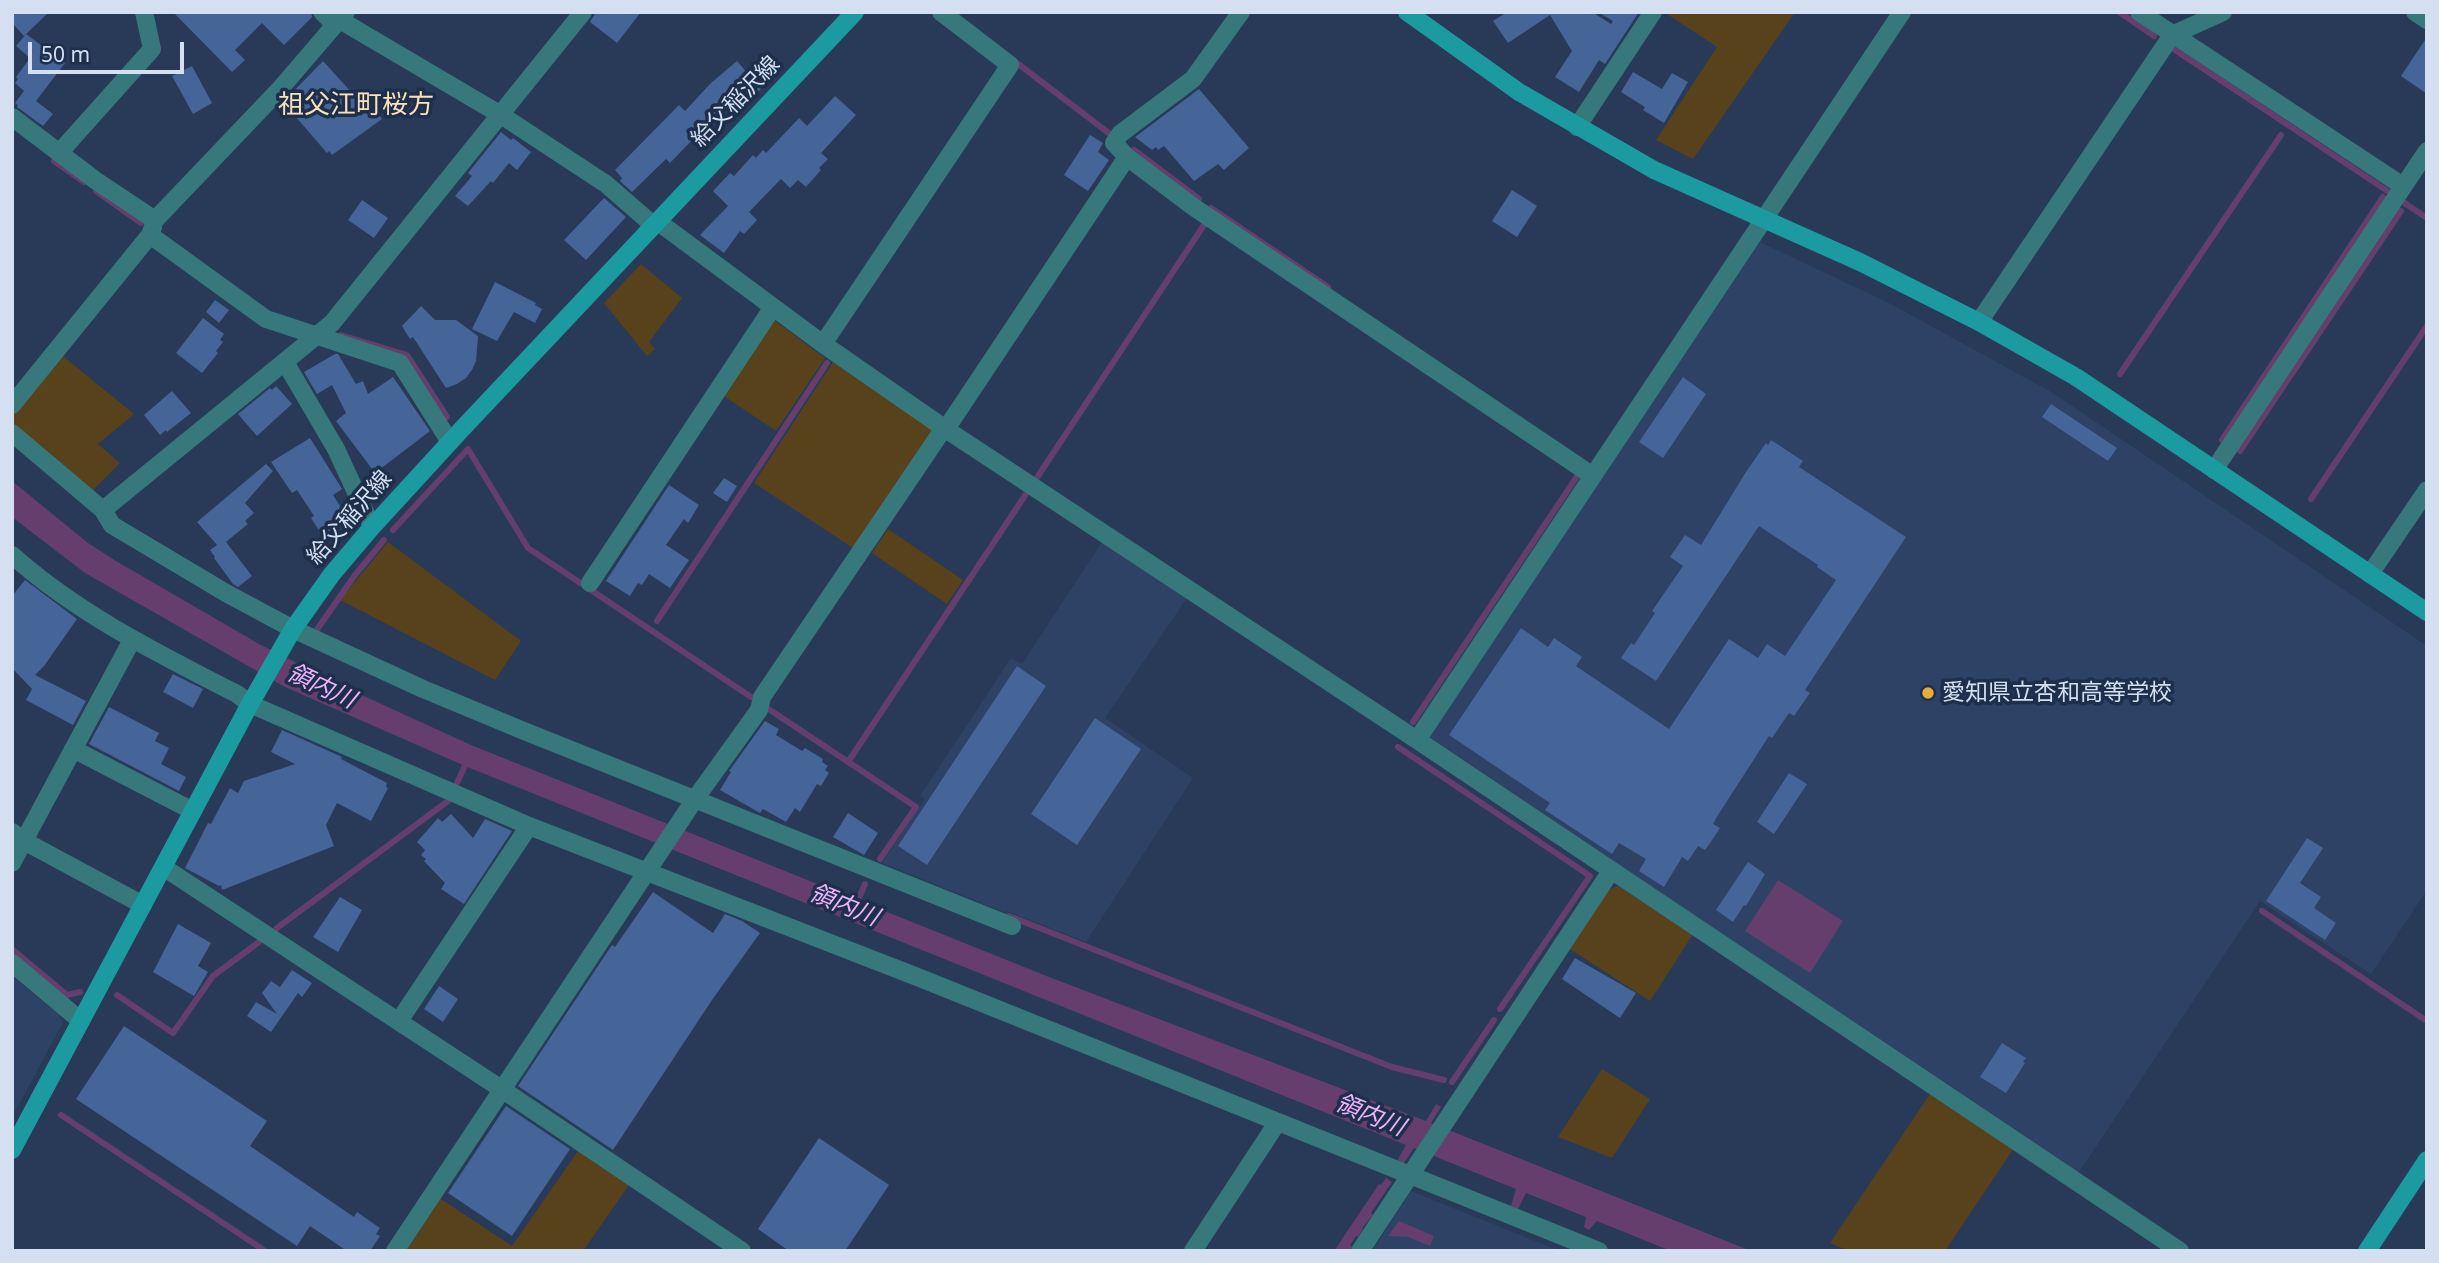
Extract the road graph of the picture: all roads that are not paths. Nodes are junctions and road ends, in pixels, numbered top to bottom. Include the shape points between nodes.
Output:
1 (144, 12) edge
2 (322, 12) edge
3 (583, 12) edge
4 (855, 12) edge
5 (941, 12) edge
6 (1241, 12) edge
7 (1407, 12) edge
8 (1653, 12) edge
9 (1902, 12) edge
10 (2139, 12) edge
11 (2223, 12) edge
12 (2415, 12) edge
13 (340, 19) edge
14 (2427, 20) edge
15 (2172, 35) junction
16 (501, 116) junction
17 (12, 117) edge
18 (1577, 127) junction
19 (2427, 151) edge
20 (60, 153) junction
21 (1127, 157) junction
22 (2403, 187) junction
23 (1765, 220) junction
24 (654, 223) junction
25 (153, 228) junction
26 (773, 307) junction
27 (1979, 321) junction
28 (316, 336) junction
29 (824, 344) junction
30 (285, 362) junction
31 (12, 405) edge
32 (945, 429) junction
33 (12, 433) edge
34 (450, 442) junction
35 (2214, 470) junction
36 (1593, 476) junction
37 (2427, 490) edge
38 (103, 510) junction
39 (372, 527) junction
40 (12, 555) edge
41 (20, 573) edge
42 (2370, 574) junction
43 (590, 583) dead end
44 (2427, 612) edge
45 (292, 630) junction
46 (132, 640) junction
47 (252, 700) junction
48 (1417, 740) junction
49 (73, 749) junction
50 (693, 802) junction
51 (193, 811) junction
52 (529, 826) junction
53 (18, 836) edge
54 (12, 863) edge
55 (163, 867) junction
56 (648, 870) junction
57 (1611, 871) junction
58 (143, 905) junction
59 (1012, 926) dead end
60 (12, 963) edge
61 (81, 1021) junction
62 (399, 1021) junction
63 (503, 1090) junction
64 (1277, 1123) junction
65 (12, 1150) edge
66 (2427, 1160) edge
67 (1410, 1175) junction
68 (395, 1251) edge
69 (741, 1251) edge
70 (1193, 1251) edge
71 (1360, 1251) edge
72 (1599, 1251) edge
73 (2180, 1251) edge
74 (2367, 1251) edge

1 - 20 street via 152,49
2 - 13 street
3 - 16 street
4 - 24 main road, 給父稲沢線
5 - 29 street via 1010,65
6 - 21 street via 1193,79 1120,134 1114,143
7 - 18 main road via 1486,70
8 - 18 street
9 - 23 street
10 - 15 street
11 - 15 street
12 - 14 street
13 - 16 street
13 - 25 street
15 - 22 street
15 - 27 street
16 - 24 street via 606,184
16 - 28 street via 332,323
17 - 20 street
18 - 23 main road via 1654,170
19 - 22 street
20 - 25 street
21 - 32 street
21 - 36 street via 1195,208
22 - 35 street
23 - 27 main road
23 - 36 street
24 - 26 street
24 - 34 main road, 給父稲沢線
25 - 28 street via 266,319
25 - 31 street
26 - 29 street
26 - 43 street
27 - 35 main road via 2076,377
28 - 30 street
28 - 34 street via 400,363
29 - 32 street
30 - 38 street
30 - 39 street via 336,449
32 - 48 street
32 - 50 street
33 - 38 street
34 - 39 main road, 給父稲沢線
35 - 42 main road
36 - 48 street
37 - 42 street
38 - 45 street via 112,525
39 - 45 main road, 給父稲沢線
40 - 41 street
41 - 46 street
42 - 44 main road
45 - 47 main road, 給父稲沢線
45 - 50 street
46 - 47 street
46 - 49 street
47 - 51 main road, 給父稲沢線
47 - 52 street
48 - 57 street
49 - 51 street
49 - 53 street
50 - 56 street
50 - 59 street
51 - 55 main road, 給父稲沢線
52 - 56 street
52 - 62 street
53 - 54 street
53 - 58 street
55 - 58 main road, 給父稲沢線
55 - 62 street
56 - 63 street
56 - 64 street
57 - 67 street
57 - 73 street
58 - 61 main road, 給父稲沢線
60 - 61 street
61 - 65 main road, 給父稲沢線
62 - 63 street
63 - 68 street
63 - 69 street
64 - 67 street
64 - 70 street
66 - 74 main road
67 - 71 street
67 - 72 street

